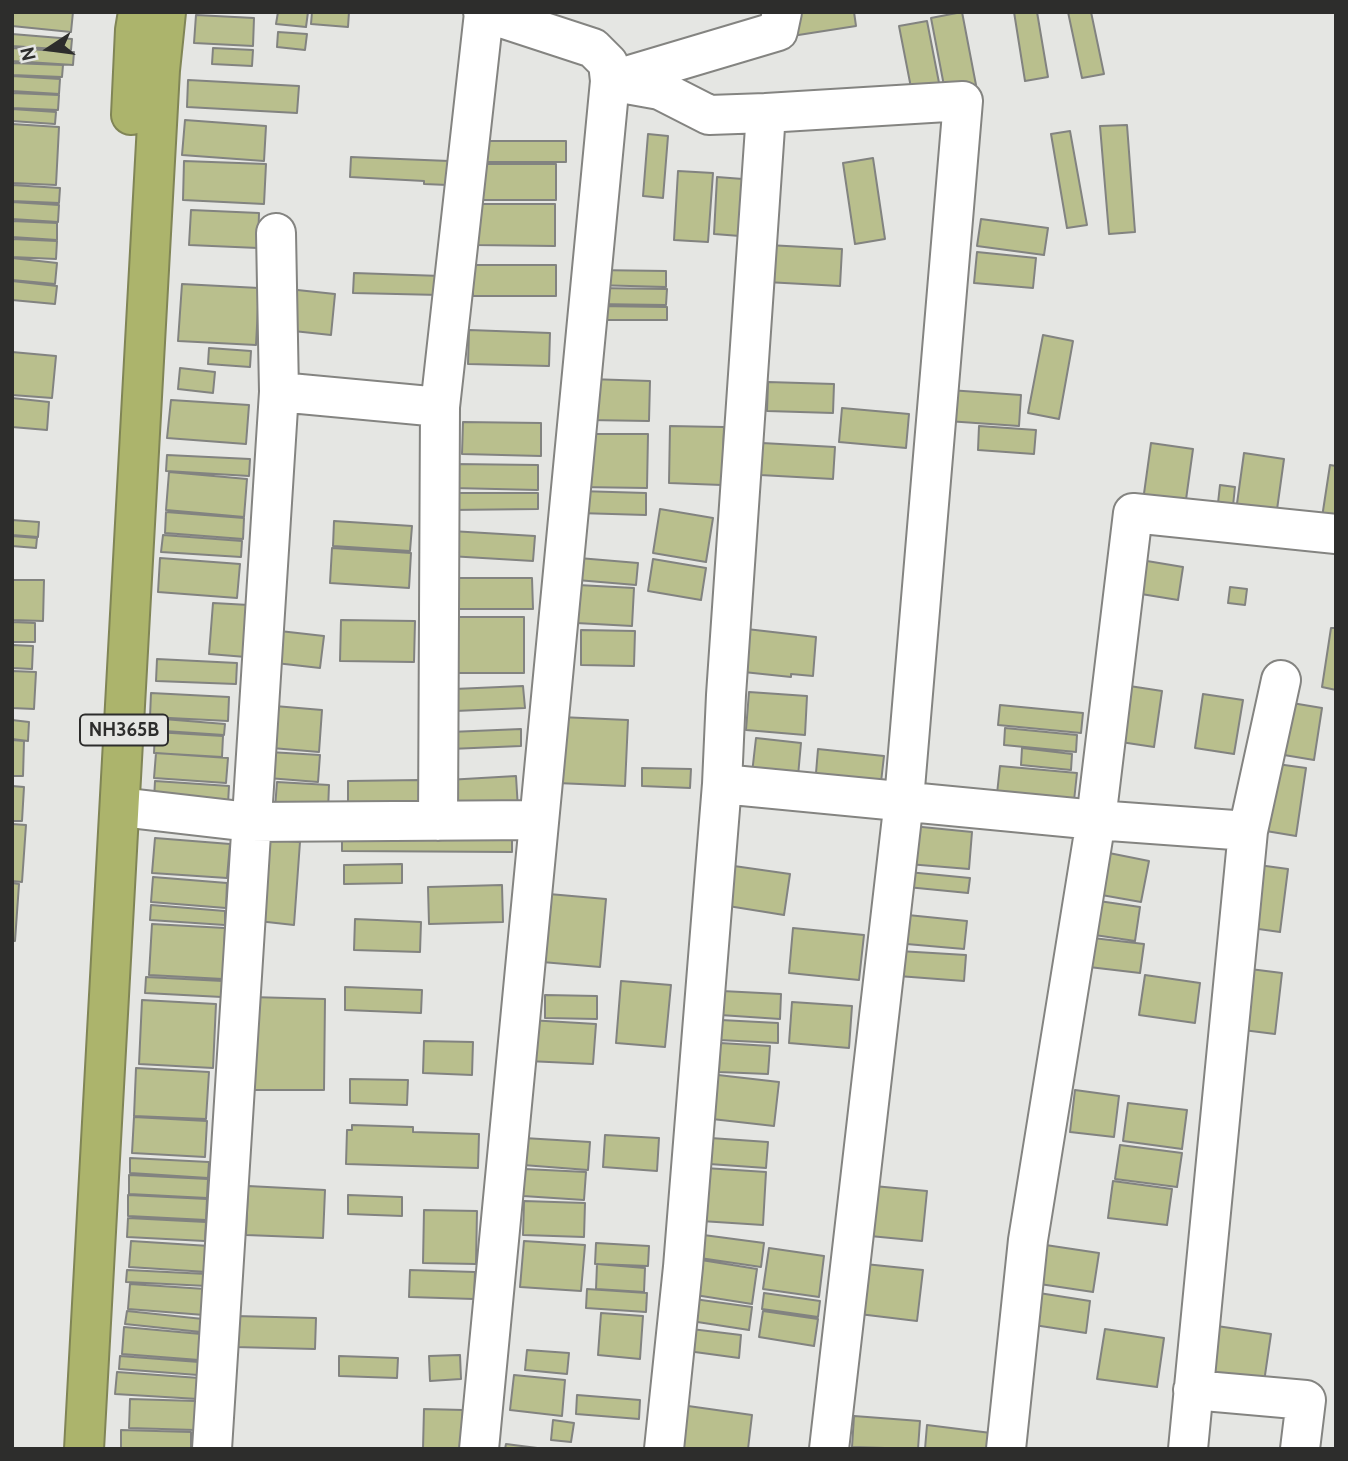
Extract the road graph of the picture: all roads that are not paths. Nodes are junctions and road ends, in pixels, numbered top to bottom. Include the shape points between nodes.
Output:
1 (138, 12) edge
2 (166, 12) edge
3 (782, 12) edge
4 (484, 13) edge
5 (610, 81) junction
6 (766, 113) junction
7 (276, 233) dead end
8 (279, 392) junction
9 (440, 407) junction
10 (1336, 534) edge
11 (1281, 680) dead end
12 (722, 784) junction
13 (904, 800) junction
14 (120, 807) junction
15 (538, 820) junction
16 (1096, 820) junction
17 (438, 821) junction
18 (250, 822) junction
19 (1248, 831) junction
20 (1194, 1390) junction
21 (1321, 1402) edge
22 (58, 1449) edge
23 (85, 1449) edge
24 (212, 1449) edge
25 (479, 1449) edge
26 (664, 1449) edge
27 (829, 1449) edge
28 (1006, 1449) edge
29 (1188, 1449) edge
30 (1300, 1449) edge

1 - 22 highway, NH365B via 98,821
2 - 14 highway, NH365B
3 - 5 street via 778,31
4 - 5 street via 593,48 607,63
4 - 9 street
5 - 6 street via 660,90 709,115
5 - 15 street
6 - 12 street
6 - 13 street via 963,102
7 - 8 street
8 - 9 street
8 - 18 street
9 - 17 street
10 - 16 street via 1133,513
11 - 19 street
12 - 13 street
12 - 26 street
13 - 16 street
13 - 27 street
14 - 18 street
14 - 23 highway, NH365B
15 - 17 street
15 - 25 street
16 - 19 street
16 - 28 street via 1028,1240
17 - 18 street
18 - 24 street
19 - 20 street
20 - 21 street
20 - 29 street
21 - 30 street

